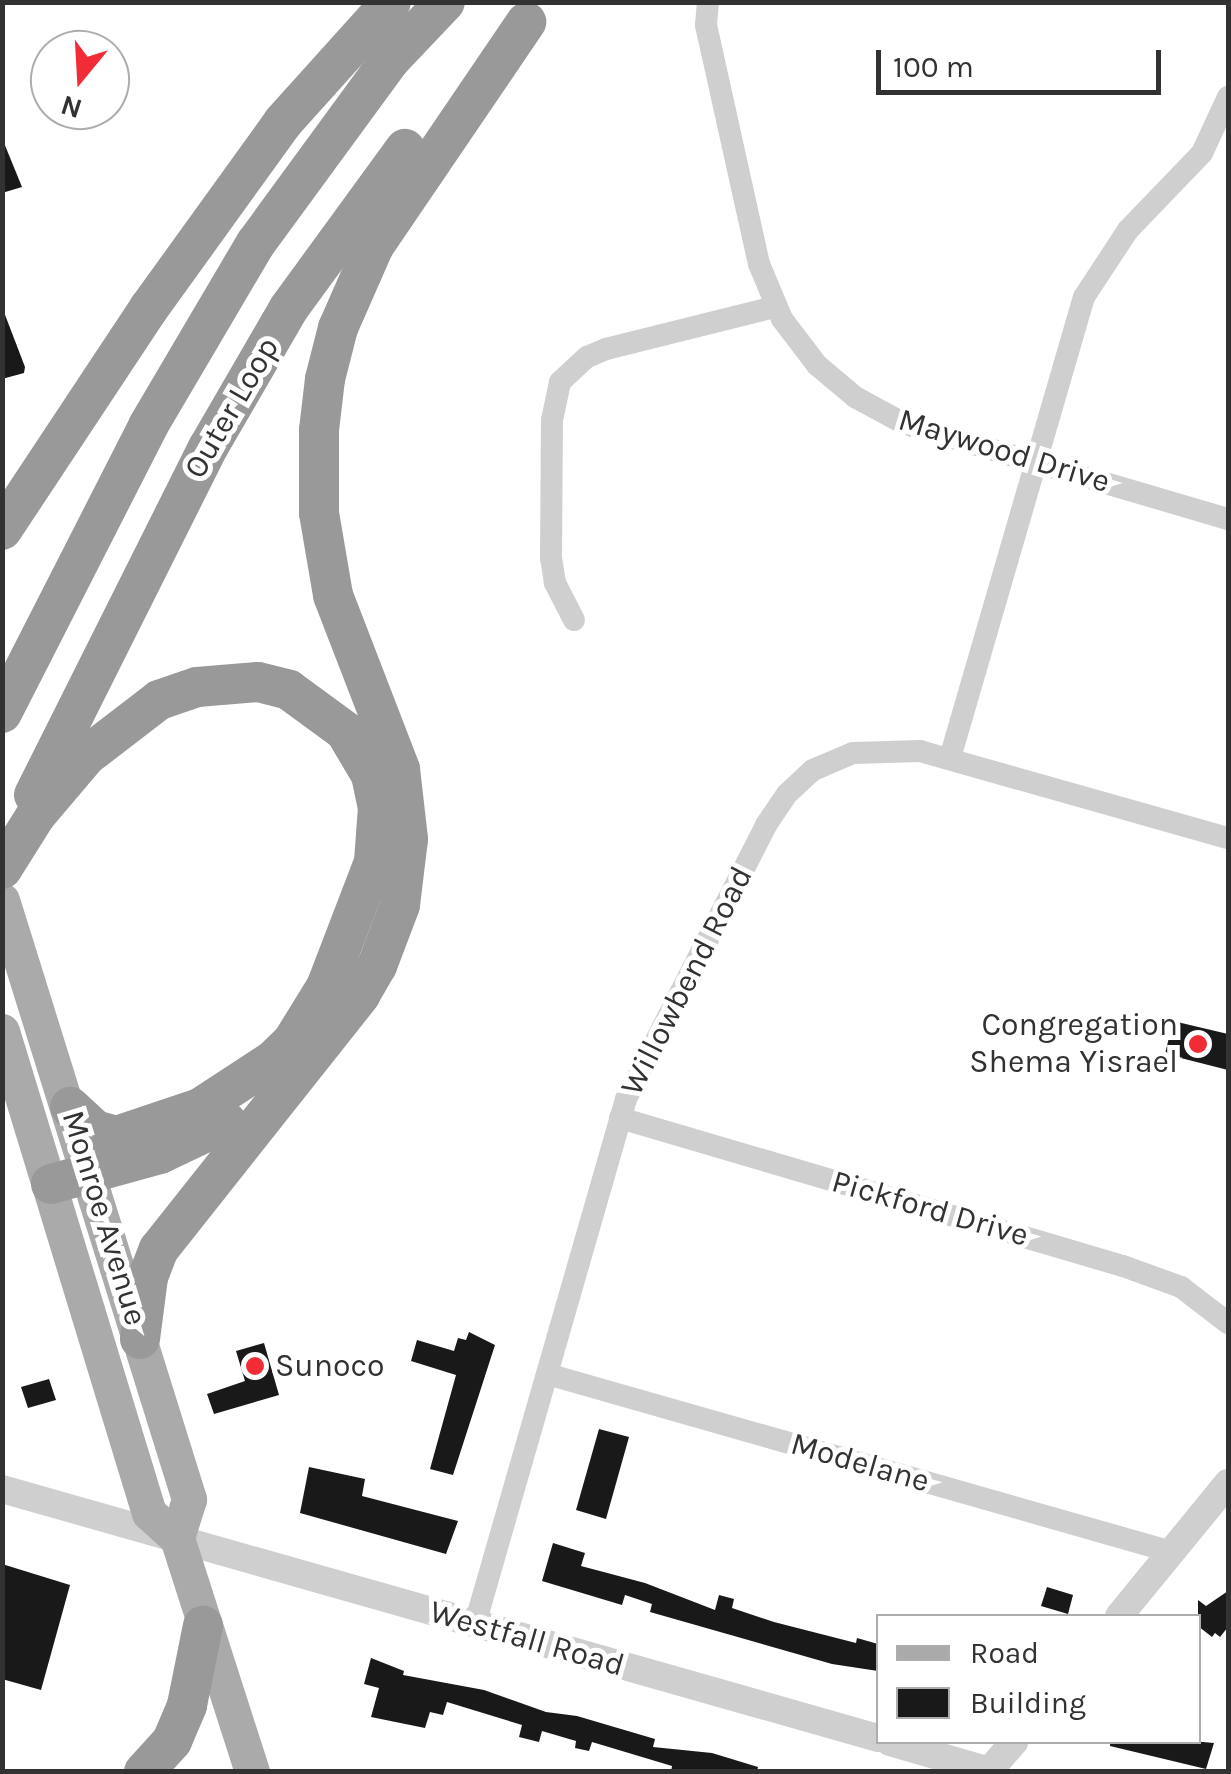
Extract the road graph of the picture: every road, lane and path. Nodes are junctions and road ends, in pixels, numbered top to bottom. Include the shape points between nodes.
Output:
1 (391, 2) edge
2 (445, 2) edge
3 (708, 2) edge
4 (536, 12) edge
5 (1228, 97) edge
6 (776, 306) junction
7 (1033, 462) junction
8 (47, 464) junction
9 (2, 509) edge
10 (1228, 519) edge
11 (2, 530) edge
12 (574, 620) dead end
13 (3, 712) edge
14 (950, 758) junction
15 (34, 808) junction
16 (1228, 838) edge
17 (2, 869) edge
18 (2, 900) edge
19 (2, 1030) edge
20 (297, 1076) junction
21 (70, 1107) junction
22 (620, 1118) junction
23 (91, 1174) junction
24 (51, 1184) junction
25 (1228, 1323) edge
26 (140, 1339) junction
27 (548, 1374) junction
28 (1228, 1483) edge
29 (2, 1488) edge
30 (177, 1538) junction
31 (1172, 1552) junction
32 (1121, 1614) edge
33 (476, 1624) junction
34 (203, 1626) junction
35 (876, 1737) edge
36 (897, 1744) edge
37 (1012, 1744) edge
38 (250, 1766) edge
39 (990, 1771) edge
40 (144, 1772) edge

1 - 8 highway via 283,122
2 - 13 highway, Outer Loop via 389,61 256,242 148,426
3 - 6 street, Maywood Drive via 706,25 759,264
4 - 15 highway, Outer Loop via 405,150 289,308 208,446
4 - 20 highway via 374,246 338,328 325,379 318,472 325,556 333,595 400,769 408,839 400,905 378,966
5 - 7 street via 1202,152 1128,230 1095,276 1072,327
6 - 7 street, Maywood Drive via 817,366 880,412
6 - 12 street via 606,349 586,357 560,382 552,420 551,558
7 - 10 street, Maywood Drive
7 - 14 street
8 - 9 highway
8 - 11 highway
14 - 16 street, Willowbend Road
14 - 22 street, Willowbend Road via 897,749 853,753 813,770 786,794
15 - 17 highway
15 - 21 highway via 125,722 159,700 223,681 289,690 319,709 361,753 378,807 374,862 362,900 326,987 292,1042 200,1108 117,1136 95,1130
18 - 21 main road, Monroe Avenue
19 - 24 main road, Monroe Avenue
20 - 23 highway via 178,1145
20 - 26 highway via 159,1249
21 - 23 main road, Monroe Avenue
22 - 25 street, Pickford Drive via 1122,1266 1180,1286
22 - 27 street, Willowbend Road
23 - 24 highway
23 - 26 main road, Monroe Avenue
24 - 30 main road, Monroe Avenue via 149,1512
26 - 30 main road, Monroe Avenue via 189,1499
27 - 31 street, Modelane
27 - 33 street, Willowbend Road
28 - 31 street
29 - 30 street, Westfall Road
30 - 33 street, Westfall Road
30 - 34 main road, Monroe Avenue
31 - 32 street
33 - 35 street, Westfall Road
34 - 38 main road, Monroe Avenue
34 - 40 highway via 187,1705 172,1742
36 - 39 street
37 - 39 street

